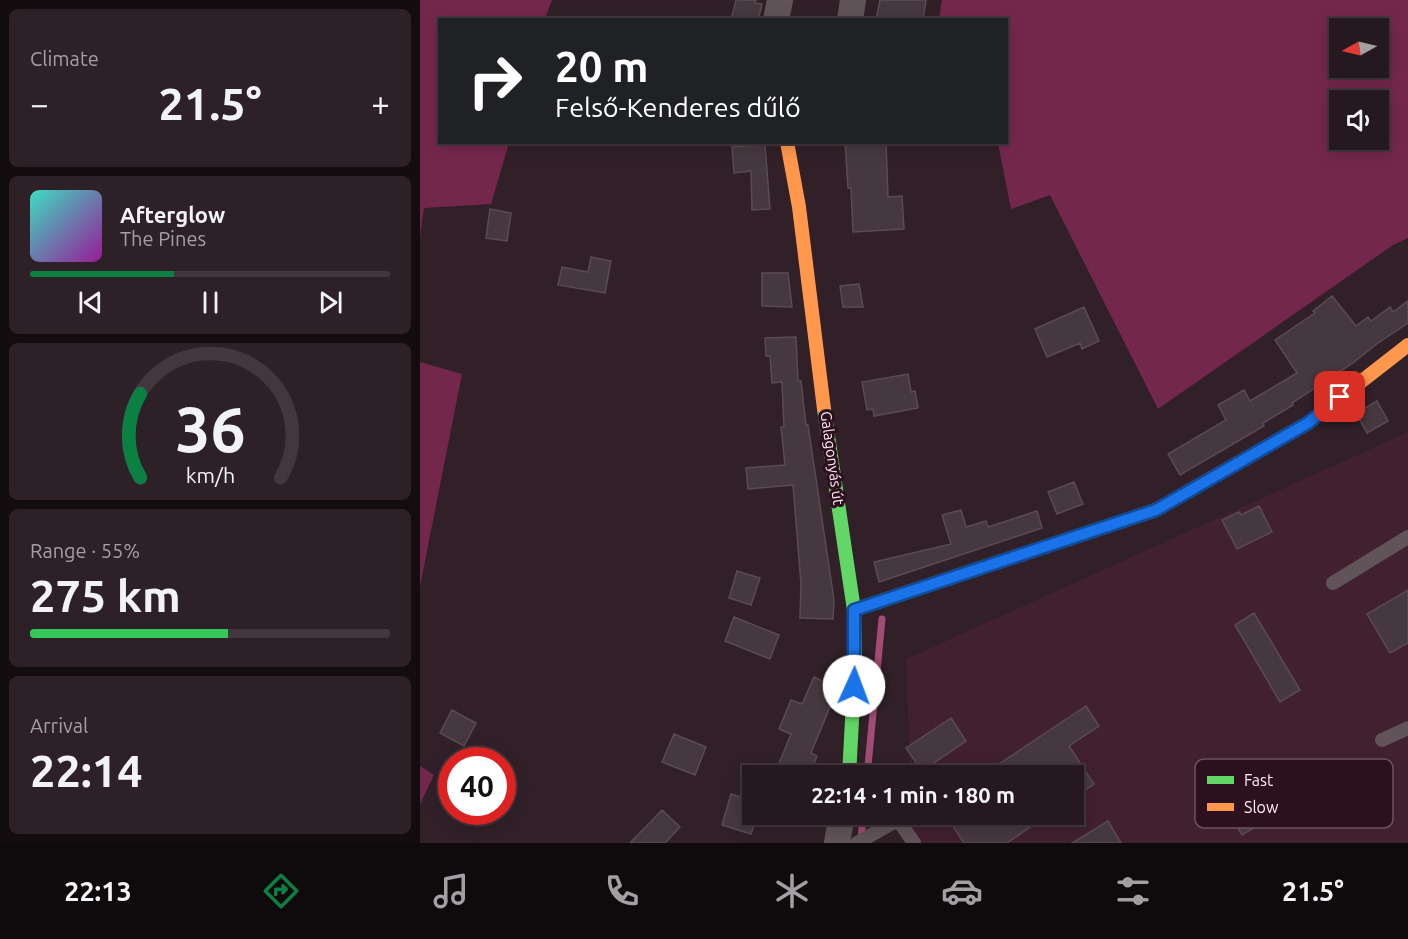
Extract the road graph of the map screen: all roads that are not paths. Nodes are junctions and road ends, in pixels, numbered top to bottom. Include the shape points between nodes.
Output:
1 (780, 0) edge
2 (853, 0) edge
3 (776, 18) edge
4 (850, 18) edge
5 (790, 144) edge
6 (1408, 345) edge
7 (1408, 356) edge
8 (1389, 358) junction
9 (1408, 537) edge
10 (1333, 583) dead end
11 (854, 610) junction
12 (1408, 728) edge
13 (1382, 740) dead end
14 (850, 765) edge
15 (840, 825) edge
16 (863, 840) edge
17 (837, 843) edge
18 (914, 843) edge

1 - 3 street
2 - 4 street
5 - 11 street, Galagonyás út
6 - 8 street
7 - 8 lane
8 - 11 street via 1308,423 1156,510
9 - 10 lane
11 - 14 street, Galagonyás út
12 - 13 lane
15 - 17 street
16 - 18 lane via 894,822 901,824

